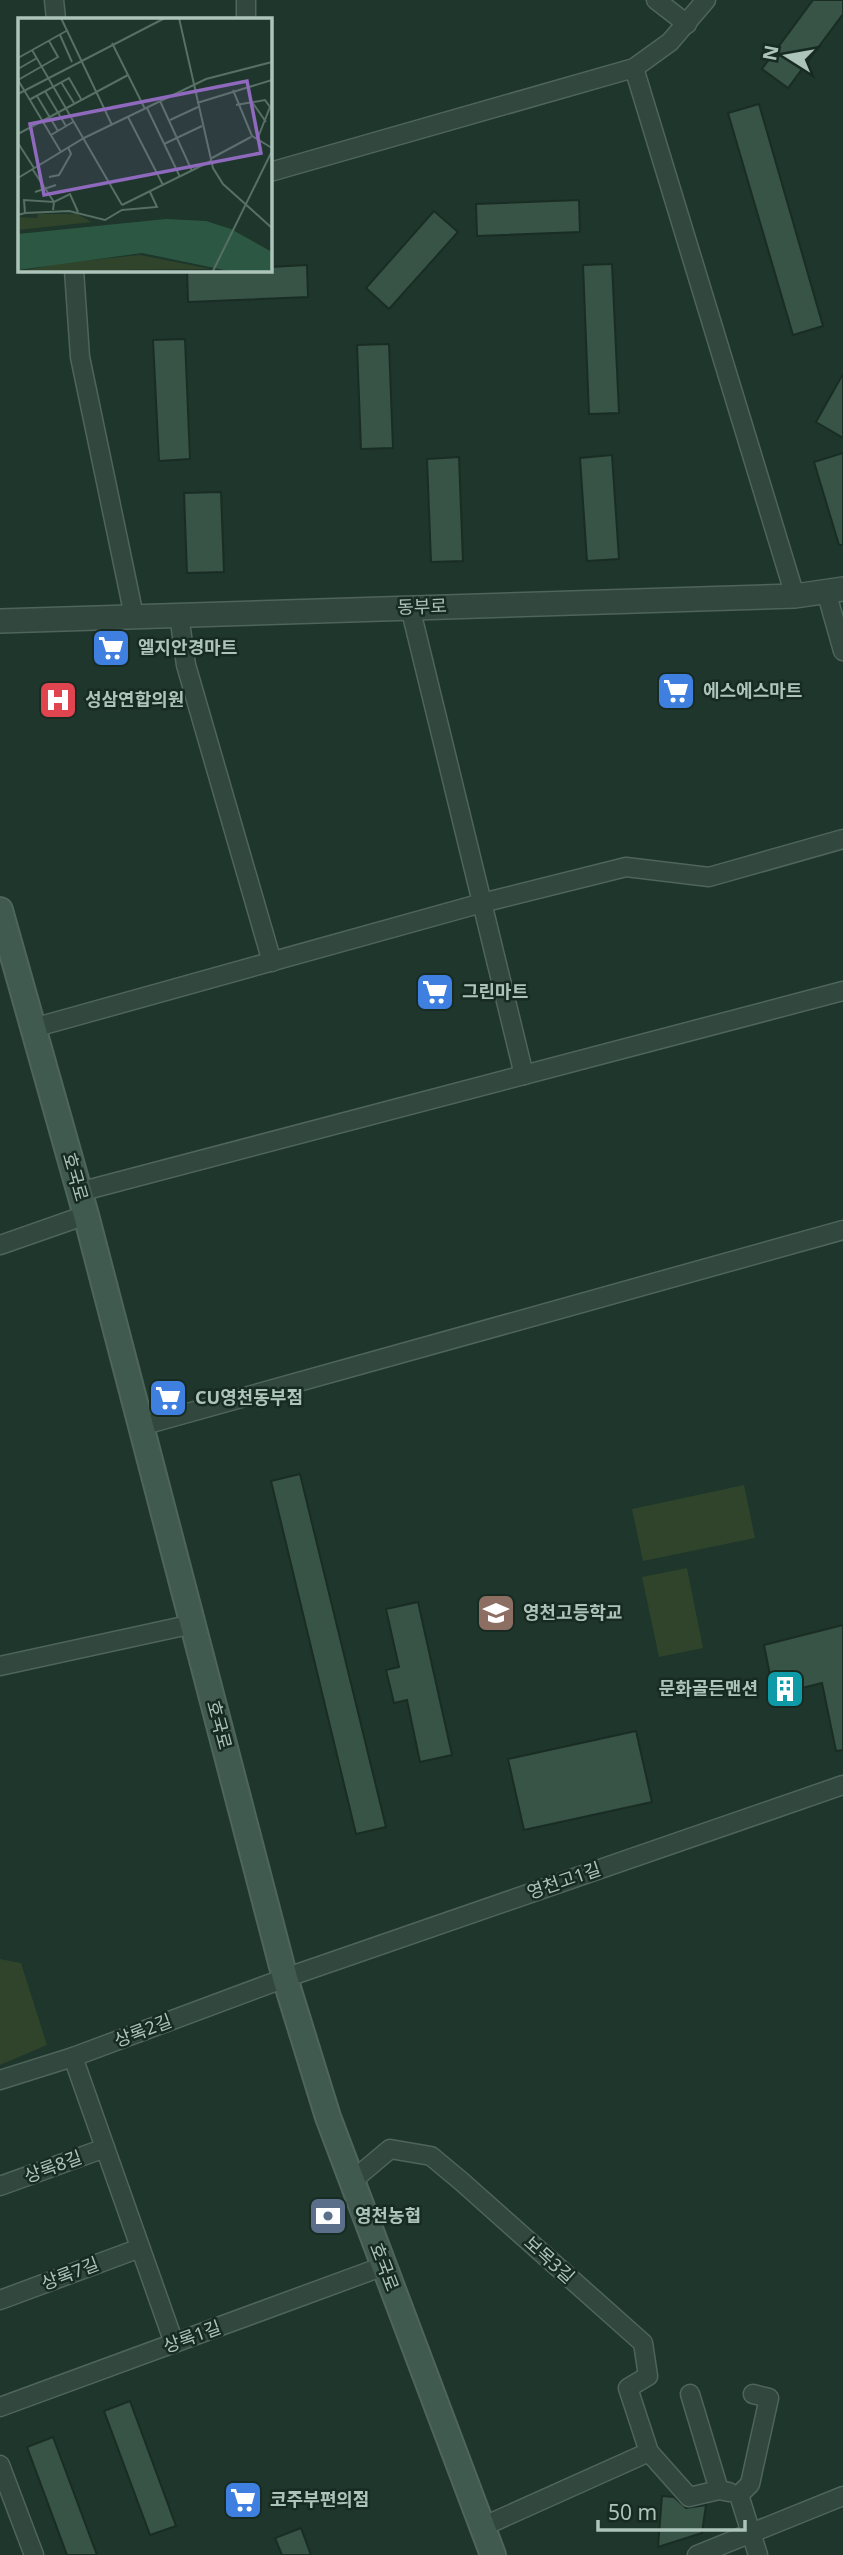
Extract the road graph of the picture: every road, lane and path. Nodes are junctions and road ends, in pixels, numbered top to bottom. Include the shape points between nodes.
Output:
1 (54, 0) edge
2 (246, 0) edge
3 (656, 0) edge
4 (706, 0) edge
5 (56, 18) edge
6 (246, 18) edge
7 (687, 24) junction
8 (634, 68) junction
9 (271, 172) edge
10 (74, 271) edge
11 (835, 590) edge
12 (795, 596) junction
13 (410, 607) junction
14 (179, 615) junction
15 (134, 616) junction
16 (0, 621) edge
17 (843, 651) edge
18 (843, 839) edge
19 (482, 903) junction
20 (0, 910) edge
21 (272, 961) junction
22 (843, 991) edge
23 (33, 1028) junction
24 (524, 1075) junction
25 (83, 1204) junction
26 (843, 1230) edge
27 (0, 1245) edge
28 (141, 1426) junction
29 (192, 1624) junction
30 (0, 1666) edge
31 (843, 1785) edge
32 (285, 1978) junction
33 (73, 2057) junction
34 (0, 2080) edge
35 (105, 2148) junction
36 (352, 2181) junction
37 (0, 2186) edge
38 (141, 2248) junction
39 (384, 2266) junction
40 (0, 2300) edge
41 (174, 2343) junction
42 (690, 2394) dead end
43 (754, 2394) dead end
44 (0, 2407) edge
45 (649, 2452) junction
46 (0, 2465) edge
47 (719, 2490) junction
48 (739, 2495) junction
49 (843, 2496) edge
50 (482, 2527) junction
51 (751, 2533) junction
52 (33, 2555) edge
53 (492, 2555) edge
54 (697, 2555) edge
55 (758, 2555) edge

1 - 5 street
2 - 6 street
3 - 7 street
4 - 7 street
7 - 8 street via 653,57
8 - 9 street
8 - 12 street
10 - 15 street via 80,357
11 - 12 street, 동부로
11 - 17 street
12 - 13 street, 동부로
13 - 14 street, 동부로
13 - 19 street
14 - 15 street, 동부로
14 - 21 street via 186,665
15 - 16 street, 동부로
18 - 19 street via 709,877 626,867
19 - 21 street
19 - 24 street
20 - 23 main road, 호국로
21 - 23 street
22 - 24 street
23 - 25 main road, 호국로
24 - 25 street
25 - 27 street
25 - 28 main road, 호국로
26 - 28 street
28 - 29 main road, 호국로
29 - 30 street
29 - 32 main road, 호국로
31 - 32 street, 영천고1길
32 - 33 street, 상록2길
32 - 36 main road, 호국로
33 - 34 street, 상록2길
33 - 35 street
35 - 37 street, 상록8길
35 - 38 street
36 - 39 main road, 호국로
36 - 45 street, 보목3길 via 390,2149 431,2156 643,2343 648,2376 628,2388
38 - 40 street, 상록7길
38 - 41 street
39 - 41 street, 상록1길
39 - 50 main road, 호국로
41 - 44 street, 상록1길
42 - 47 street
43 - 48 street via 769,2398 750,2484
45 - 47 street via 689,2497
45 - 50 street
46 - 52 street
47 - 48 street
48 - 51 street
49 - 51 street
50 - 53 main road, 호국로
51 - 54 street
51 - 55 street

